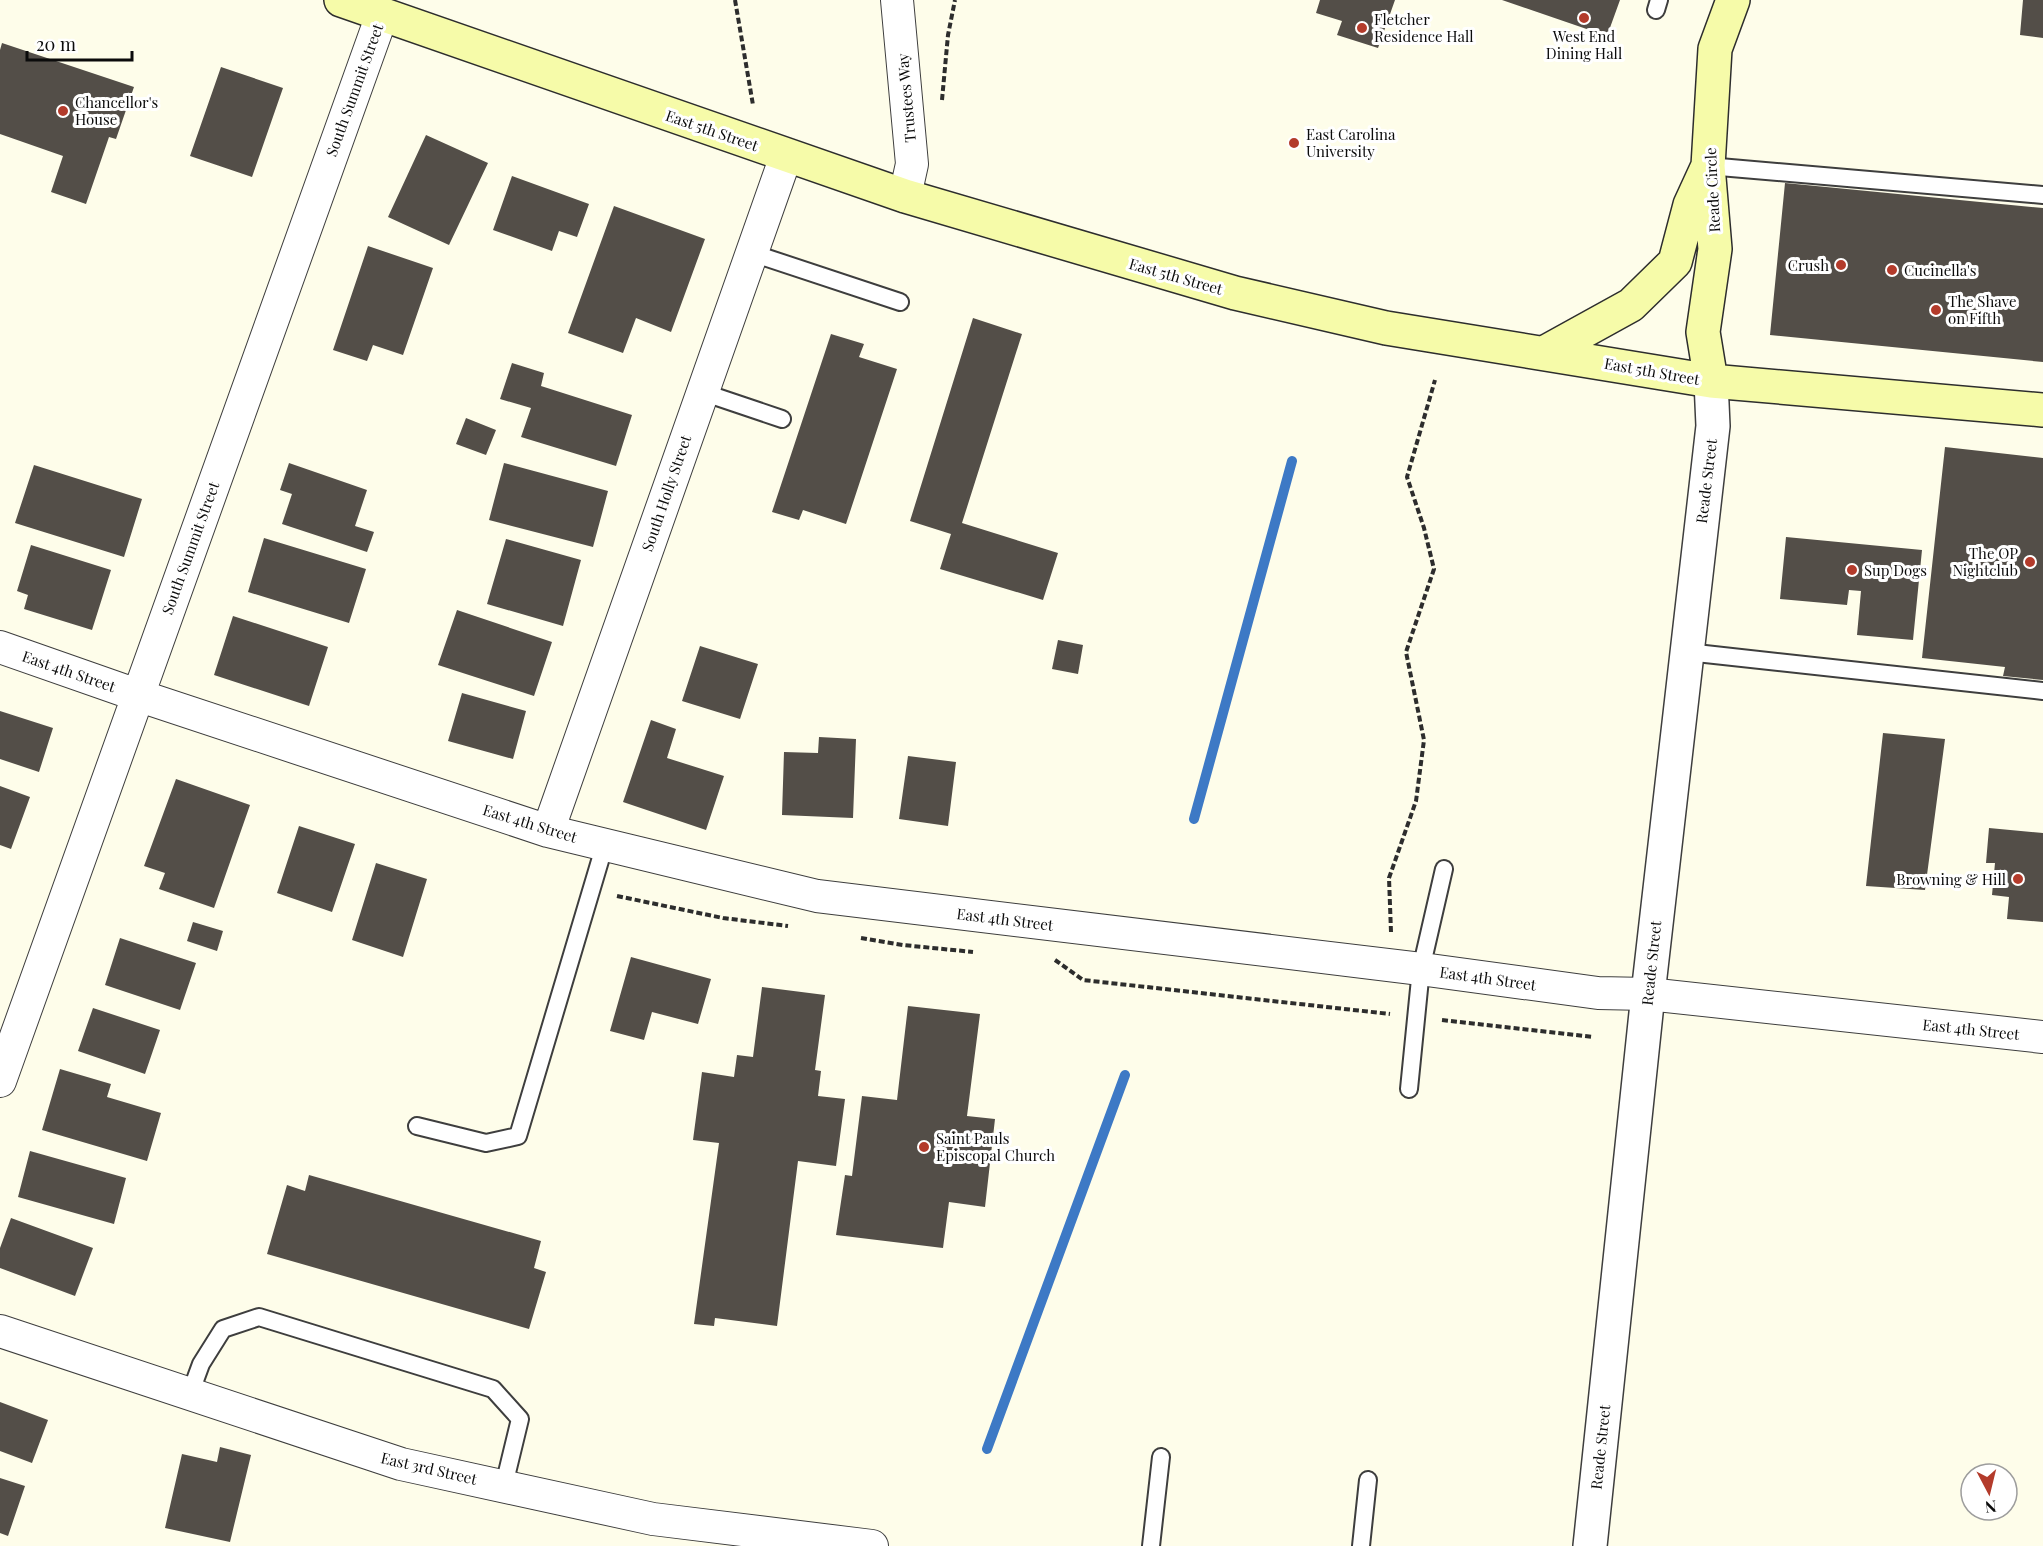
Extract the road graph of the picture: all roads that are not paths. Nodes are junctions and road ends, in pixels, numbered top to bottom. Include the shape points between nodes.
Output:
1 (341, 0) edge
2 (897, 0) edge
3 (1727, 3) edge
4 (382, 15) junction
5 (786, 156) junction
6 (1708, 166) junction
7 (2043, 195) edge
8 (905, 196) junction
9 (752, 253) junction
10 (900, 302) dead end
11 (1544, 353) junction
12 (1711, 381) junction
13 (702, 392) junction
14 (2043, 410) edge
15 (782, 419) dead end
16 (0, 647) edge
17 (1687, 652) junction
18 (2043, 691) edge
19 (137, 695) junction
20 (548, 831) junction
21 (605, 844) junction
22 (1444, 868) dead end
23 (1424, 955) junction
24 (1648, 994) junction
25 (2043, 1037) edge
26 (0, 1081) edge
27 (1409, 1089) dead end
28 (417, 1126) dead end
29 (0, 1331) edge
30 (190, 1394) junction
31 (1161, 1457) dead end
32 (1368, 1480) dead end
33 (504, 1485) junction
34 (872, 1546) edge
35 (1150, 1546) edge
36 (1361, 1546) edge
37 (1590, 1546) edge

1 - 4 main road, East 5th Street
2 - 8 street, Trustees Way via 912,164
3 - 6 main road, Reade Circle via 1715,48
4 - 5 main road, East 5th Street
4 - 19 street, South Summit Street
5 - 8 main road, East 5th Street
5 - 9 street, South Holly Street
6 - 7 lane
6 - 11 main road via 1690,205 1675,262 1631,305
6 - 12 main road, Reade Circle via 1715,249 1703,332
8 - 11 main road, East 5th Street via 1235,293 1386,328
9 - 10 lane
9 - 13 street, South Holly Street
11 - 12 main road, East 5th Street
12 - 14 main road, East 5th Street
12 - 17 street, Reade Street via 1713,426
13 - 15 lane
13 - 20 street, South Holly Street
16 - 19 street, East 4th Street
17 - 18 lane
17 - 24 street, Reade Street
19 - 20 street, East 4th Street
19 - 26 street, South Summit Street
20 - 21 street, East 4th Street
21 - 23 street, East 4th Street via 817,896
21 - 28 lane via 518,1136 486,1143
22 - 23 lane
23 - 24 street, East 4th Street via 1598,993
23 - 27 lane
24 - 25 street, East 4th Street
24 - 37 street, Reade Street
29 - 30 street, East 3rd Street
30 - 33 street, East 3rd Street via 401,1464
30 - 33 lane via 201,1364 223,1329 259,1317 493,1389 520,1419
31 - 35 lane
32 - 36 lane
33 - 34 street, East 3rd Street via 653,1519

